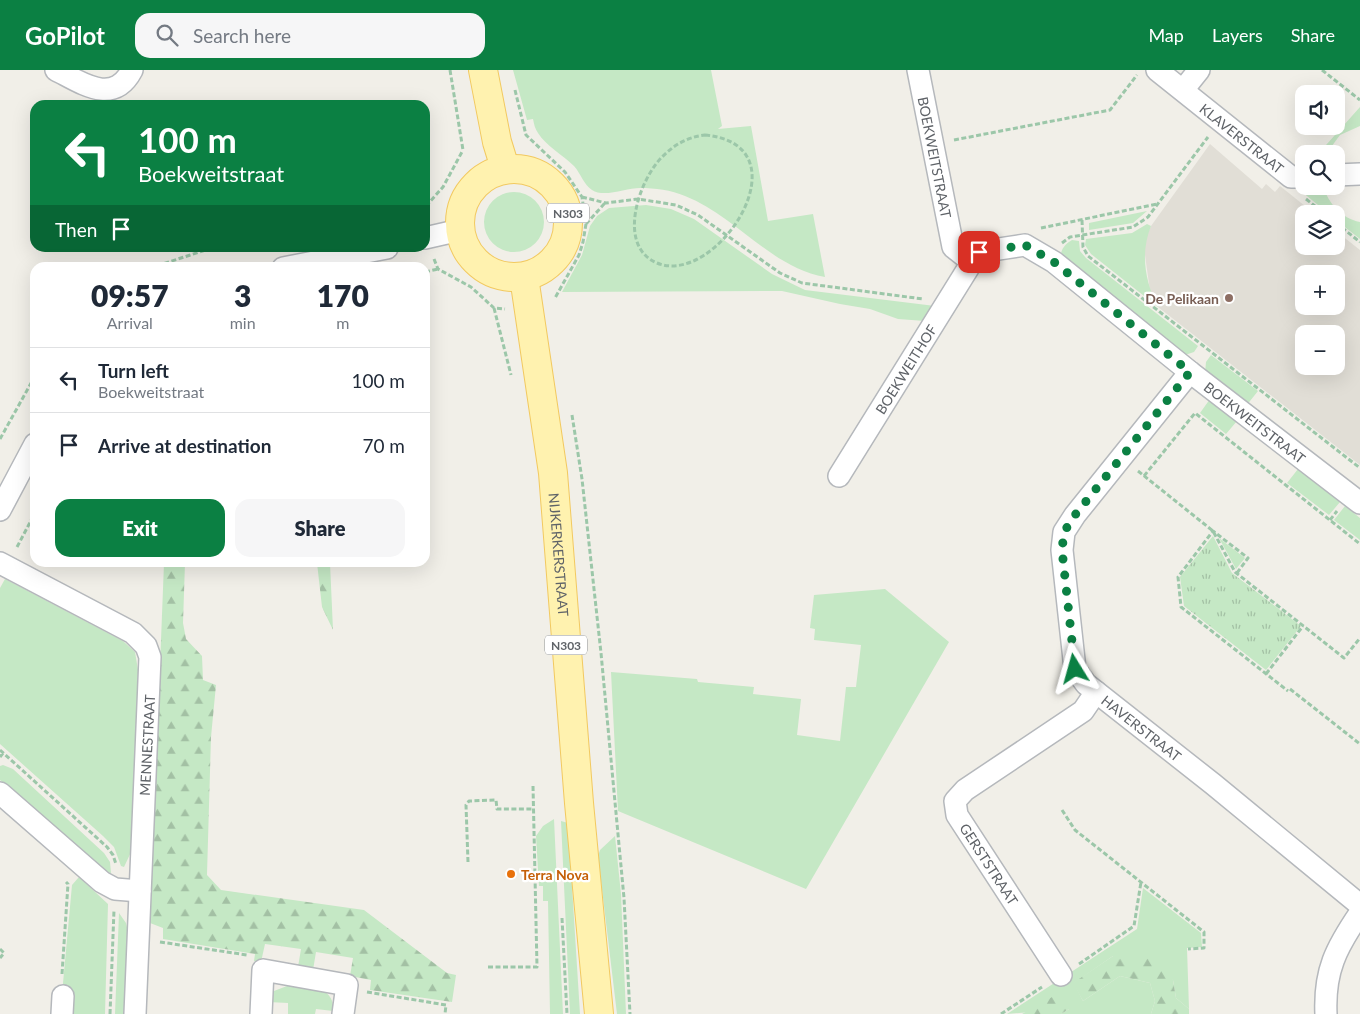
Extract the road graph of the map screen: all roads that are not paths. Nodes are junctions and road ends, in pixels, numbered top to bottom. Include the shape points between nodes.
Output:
1 (56, 70) edge
2 (132, 70) edge
3 (483, 70) edge
4 (918, 70) edge
5 (1157, 70) edge
6 (1199, 70) edge
7 (1183, 90) junction
8 (505, 168) junction
9 (1360, 174) edge
10 (1345, 175) edge
11 (1295, 177) edge
12 (460, 230) junction
13 (430, 238) edge
14 (366, 252) edge
15 (314, 262) edge
16 (972, 262) junction
17 (524, 277) junction
18 (1190, 372) junction
19 (30, 453) edge
20 (839, 476) dead end
21 (1360, 502) edge
22 (0, 510) edge
23 (0, 563) edge
24 (1096, 692) junction
25 (0, 794) edge
26 (140, 891) junction
27 (1360, 905) edge
28 (1360, 913) edge
29 (1062, 975) road end
30 (135, 1014) edge
31 (262, 1014) edge
32 (343, 1014) edge
33 (599, 1014) edge
34 (1326, 1014) edge

1 - 2 street via 95,89 105,90 119,85
3 - 8 main road
4 - 16 street, BOEKWEITSTRAAT via 953,247
5 - 7 street, KLAVERSTRAAT
6 - 7 street
7 - 11 street, KLAVERSTRAAT
8 - 12 main road via 476,184 466,197
8 - 17 main road, N303 via 539,173 553,183 563,197 568,213 569,230 564,247 554,261
9 - 10 street
12 - 13 street
12 - 17 main road via 475,261 506,277
14 - 15 street
16 - 18 street, BOEKWEITSTRAAT via 979,252 1025,245 1049,259
16 - 20 street, BOEKWEITHOF
17 - 33 main road, NIJKERKERSTRAAT / N303 via 552,473
18 - 21 street, BOEKWEITSTRAAT
18 - 24 street, HAVERSTRAAT via 1064,532 1062,550 1074,662 1080,677
19 - 22 street
23 - 26 street, MENNESTRAAT via 134,634 146,646 150,668
24 - 27 street, HAVERSTRAAT
24 - 29 street, GERSTSTRAAT via 1083,711 965,790 956,801 957,816
25 - 26 street via 102,882 115,889
26 - 30 street, MENNESTRAAT
28 - 34 street via 1333,958 1325,993
31 - 32 street via 264,970 347,985

